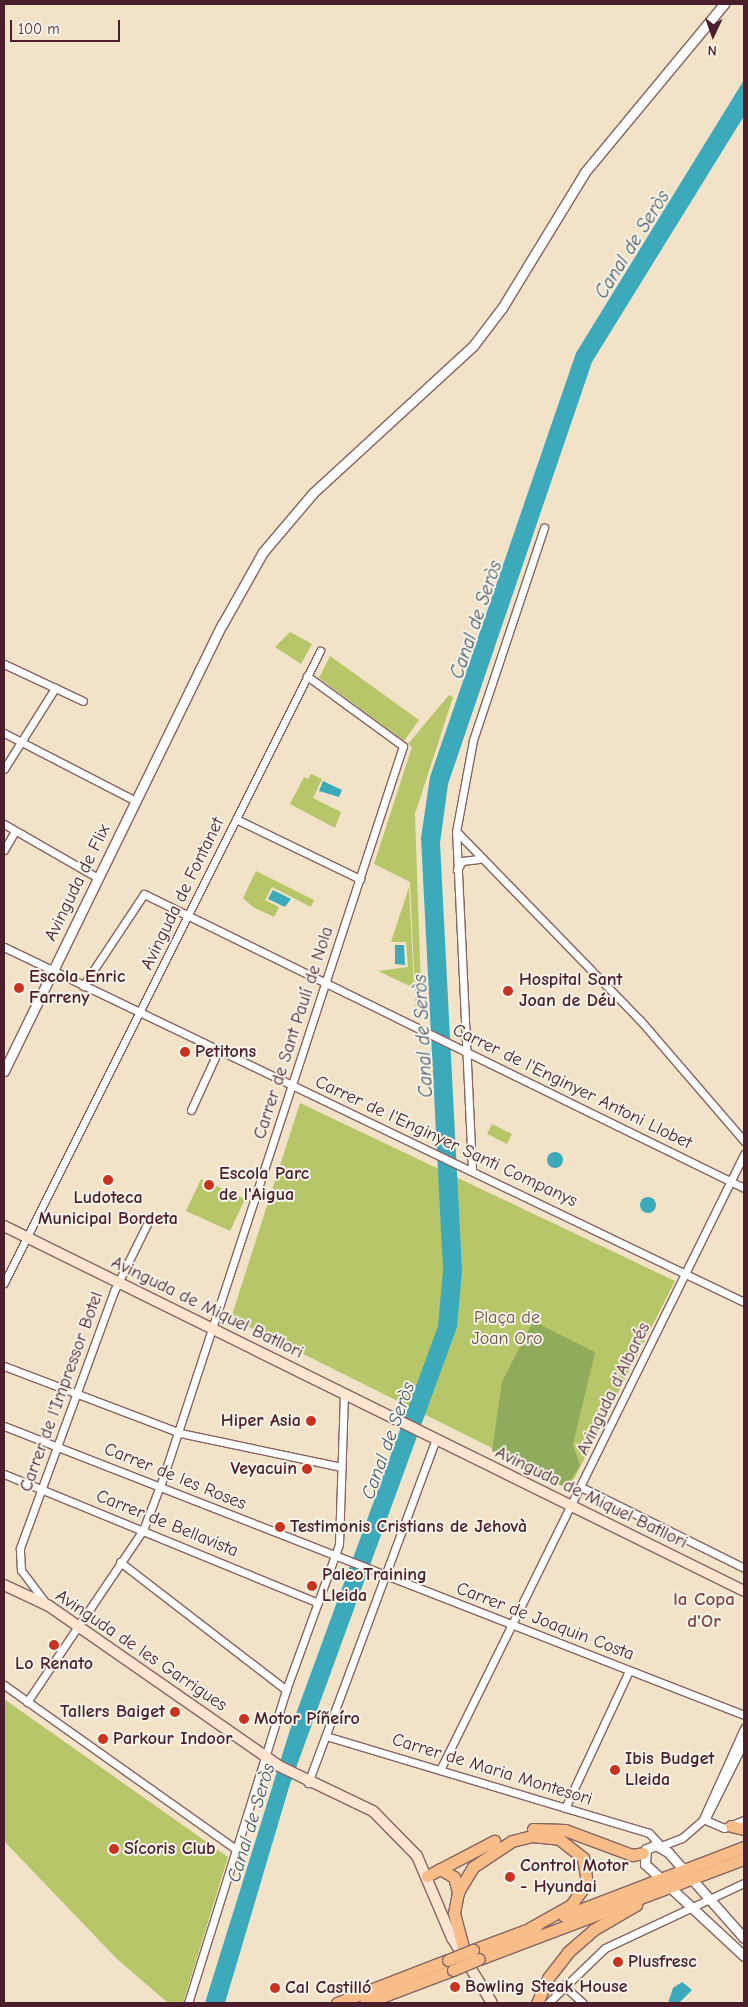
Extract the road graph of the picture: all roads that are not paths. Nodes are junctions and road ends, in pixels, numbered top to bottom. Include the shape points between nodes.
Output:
1 (724, 4) edge
2 (544, 528) dead end
3 (320, 650) dead end
4 (4, 664) edge
5 (307, 676) junction
6 (55, 688) junction
7 (83, 701) dead end
8 (4, 733) edge
9 (21, 741) junction
10 (4, 769) edge
11 (136, 801) junction
12 (236, 819) junction
13 (4, 824) edge
14 (16, 831) junction
15 (456, 832) junction
16 (4, 850) edge
17 (479, 859) junction
18 (456, 873) junction
19 (98, 878) junction
20 (360, 880) junction
21 (188, 916) junction
22 (4, 947) edge
23 (53, 972) junction
24 (325, 982) junction
25 (83, 986) junction
26 (140, 1014) junction
27 (218, 1051) junction
28 (466, 1053) junction
29 (4, 1071) edge
30 (293, 1086) junction
31 (191, 1110) dead end
32 (744, 1141) edge
33 (744, 1154) edge
34 (472, 1169) junction
35 (731, 1182) junction
36 (744, 1188) edge
37 (150, 1218) dead end
38 (4, 1226) edge
39 (26, 1237) junction
40 (687, 1274) junction
41 (4, 1283) edge
42 (118, 1283) junction
43 (744, 1302) edge
44 (213, 1329) junction
45 (4, 1366) edge
46 (79, 1395) junction
47 (344, 1395) junction
48 (4, 1426) edge
49 (180, 1434) junction
50 (436, 1439) junction
51 (59, 1446) junction
52 (341, 1466) junction
53 (4, 1474) edge
54 (160, 1487) junction
55 (581, 1487) junction
56 (43, 1490) junction
57 (572, 1506) junction
58 (143, 1530) junction
59 (335, 1556) junction
60 (120, 1562) junction
61 (744, 1568) edge
62 (384, 1576) junction
63 (4, 1585) edge
64 (744, 1591) edge
65 (318, 1603) junction
66 (49, 1606) junction
67 (78, 1626) junction
68 (512, 1626) junction
69 (629, 1671) junction
70 (4, 1685) edge
71 (286, 1690) junction
72 (27, 1702) junction
73 (744, 1715) edge
74 (744, 1728) edge
75 (326, 1736) junction
76 (744, 1742) edge
77 (265, 1756) junction
78 (440, 1770) junction
79 (308, 1783) junction
80 (565, 1808) junction
81 (706, 1817) junction
82 (744, 1820) edge
83 (731, 1826) junction
84 (744, 1829) edge
85 (744, 1847) edge
86 (656, 1848) junction
87 (236, 1849) junction
88 (744, 1859) edge
89 (440, 1869) junction
90 (682, 1870) junction
91 (427, 1876) junction
92 (660, 1878) junction
93 (689, 1880) junction
94 (744, 1883) edge
95 (670, 1888) junction
96 (458, 1892) junction
97 (644, 1897) junction
98 (706, 1898) junction
99 (690, 1906) junction
100 (714, 1908) junction
101 (702, 1916) junction
102 (530, 1928) junction
103 (744, 1938) edge
104 (476, 1955) junction
105 (744, 1956) edge
106 (451, 1965) junction
107 (468, 1966) junction
108 (563, 1985) junction
109 (188, 2003) edge
110 (337, 2003) edge
111 (365, 2003) edge
112 (492, 2003) edge
113 (537, 2003) edge
114 (548, 2003) edge
115 (582, 2003) edge

1 - 11 street, Avinguda de Flix via 589,166 473,346 281,527 249,573
2 - 15 street via 473,740 471,766
3 - 5 street, Avinguda de Fontanet
4 - 6 street
5 - 12 street, Avinguda de Fontanet
5 - 20 street, Carrer de Sant Paulí de Nola via 403,746
6 - 7 street
6 - 9 street
8 - 9 street
9 - 10 street
9 - 11 street
11 - 19 street, Avinguda de Flix
12 - 20 street
12 - 21 street, Avinguda de Fontanet
13 - 14 street
14 - 16 street
14 - 19 street
15 - 17 street
15 - 18 street
17 - 18 street via 462,861
17 - 32 street via 640,1020
18 - 28 street
19 - 23 street, Avinguda de Flix
20 - 24 street, Carrer de Sant Paulí de Nola
21 - 24 street, Carrer de l'Enginyer Antoni Llobet
21 - 25 street, Carrer de l'Enginyer Antoni Llobet via 144,894
21 - 26 street, Avinguda de Fontanet
22 - 23 street, Carrer de l'Enginyer Santi Companys
23 - 25 street, Carrer de l'Enginyer Santi Companys
23 - 29 street, Avinguda de Flix
24 - 28 street, Carrer de l'Enginyer Antoni Llobet
24 - 30 street, Carrer de Sant Paulí de Nola
25 - 26 street, Carrer de l'Enginyer Santi Companys
26 - 27 street, Carrer de l'Enginyer Santi Companys
26 - 39 street, Avinguda de Fontanet
27 - 30 street, Carrer de l'Enginyer Santi Companys
27 - 31 street
28 - 34 street
28 - 35 street, Carrer de l'Enginyer Antoni Llobet
30 - 34 street, Carrer de l'Enginyer Santi Companys
30 - 44 street, Carrer de Sant Paulí de Nola
33 - 35 street, Avinguda d'Albarés
34 - 40 street, Carrer de l'Enginyer Santi Companys
35 - 36 street, Carrer de l'Enginyer Antoni Llobet
35 - 40 street, Avinguda d'Albarés
37 - 42 street, Carrer de l'Impressor Botel
38 - 39 main road, Avinguda de Miquel Batllori
39 - 41 street, Avinguda de Fontanet
39 - 42 main road, Avinguda de Miquel Batllori
40 - 43 street, Carrer de l'Enginyer Santi Companys
40 - 55 street, Avinguda d'Albarés
42 - 44 main road, Avinguda de Miquel Batllori
42 - 46 street, Carrer de l'Impressor Botel
44 - 47 main road, Avinguda de Miquel Batllori
44 - 49 street, Carrer de Sant Paulí de Nola
45 - 46 street
46 - 49 street
46 - 51 street, Carrer de l'Impressor Botel
47 - 50 main road, Avinguda de Miquel Batllori
47 - 52 street
48 - 51 street, Carrer de les Roses
49 - 52 street
49 - 54 street, Carrer de Sant Paulí de Nola
50 - 57 main road, Avinguda de Miquel Batllori
50 - 62 street
51 - 54 street, Carrer de les Roses
51 - 56 street, Carrer de l'Impressor Botel
52 - 59 street
53 - 56 street, Carrer de Bellavista
54 - 58 street, Carrer de Sant Paulí de Nola
54 - 59 street, Carrer de les Roses
55 - 57 street, Avinguda d'Albarés
55 - 61 street, Avinguda de Miquel Batllori
56 - 58 street, Carrer de Bellavista
56 - 66 street, Carrer de l'Impressor Botel via 20,1548 21,1570
57 - 64 main road, Avinguda de Miquel Batllori
57 - 68 street, Avinguda d'Albarés
58 - 60 street, Carrer de Sant Paulí de Nola
58 - 65 street, Carrer de Bellavista
59 - 62 street, Carrer de Joaquin Costa
59 - 65 street
60 - 67 street, Carrer de Sant Paulí de Nola
60 - 71 street
62 - 68 street, Carrer de Joaquin Costa
62 - 75 street
63 - 66 main road, Avinguda de les Garrigues
65 - 71 street
66 - 67 main road, Avinguda de les Garrigues
67 - 72 street, Carrer de Sant Paulí de Nola
67 - 77 main road, Avinguda de les Garrigues
68 - 69 street, Carrer de Joaquin Costa
68 - 78 street, Avinguda d'Albarés
69 - 73 street, Carrer de Joaquin Costa
69 - 80 street
70 - 72 street
71 - 77 street
72 - 87 street
74 - 81 street
75 - 78 street, Carrer de Maria Montesori
75 - 79 street
76 - 81 street
77 - 79 main road, Avinguda de les Garrigues
77 - 87 street
78 - 80 street, Carrer de Maria Montesori
79 - 91 main road, Avinguda de les Garrigues via 373,1811 416,1856
80 - 86 street, Carrer de Maria Montesori via 650,1833
81 - 83 street via 713,1824
81 - 86 street via 674,1841
82 - 83 street
83 - 84 main road
85 - 90 main road
86 - 89 main road via 632,1855 578,1834 539,1828 508,1835
86 - 90 street
86 - 92 street via 645,1864
87 - 109 street
88 - 93 main road
89 - 91 main road
89 - 96 main road via 454,1877
90 - 92 main road
90 - 93 street
91 - 107 main road, Avinguda de les Garrigues
92 - 95 street
92 - 102 main road
93 - 95 main road
93 - 98 street
94 - 98 street
95 - 97 main road
95 - 99 street
96 - 102 main road via 480,1859 503,1844 532,1836 567,1843 585,1861 584,1890 571,1905
96 - 107 main road via 454,1919
97 - 104 main road
97 - 113 main road via 568,1952
98 - 99 street
98 - 100 street
99 - 101 street
99 - 108 street via 605,1948
100 - 101 street via 704,1908
100 - 103 street
101 - 105 street
102 - 104 main road
104 - 106 main road, bridge
106 - 110 main road
106 - 111 main road
107 - 112 main road, Avinguda de les Garrigues
108 - 114 street
108 - 115 street

